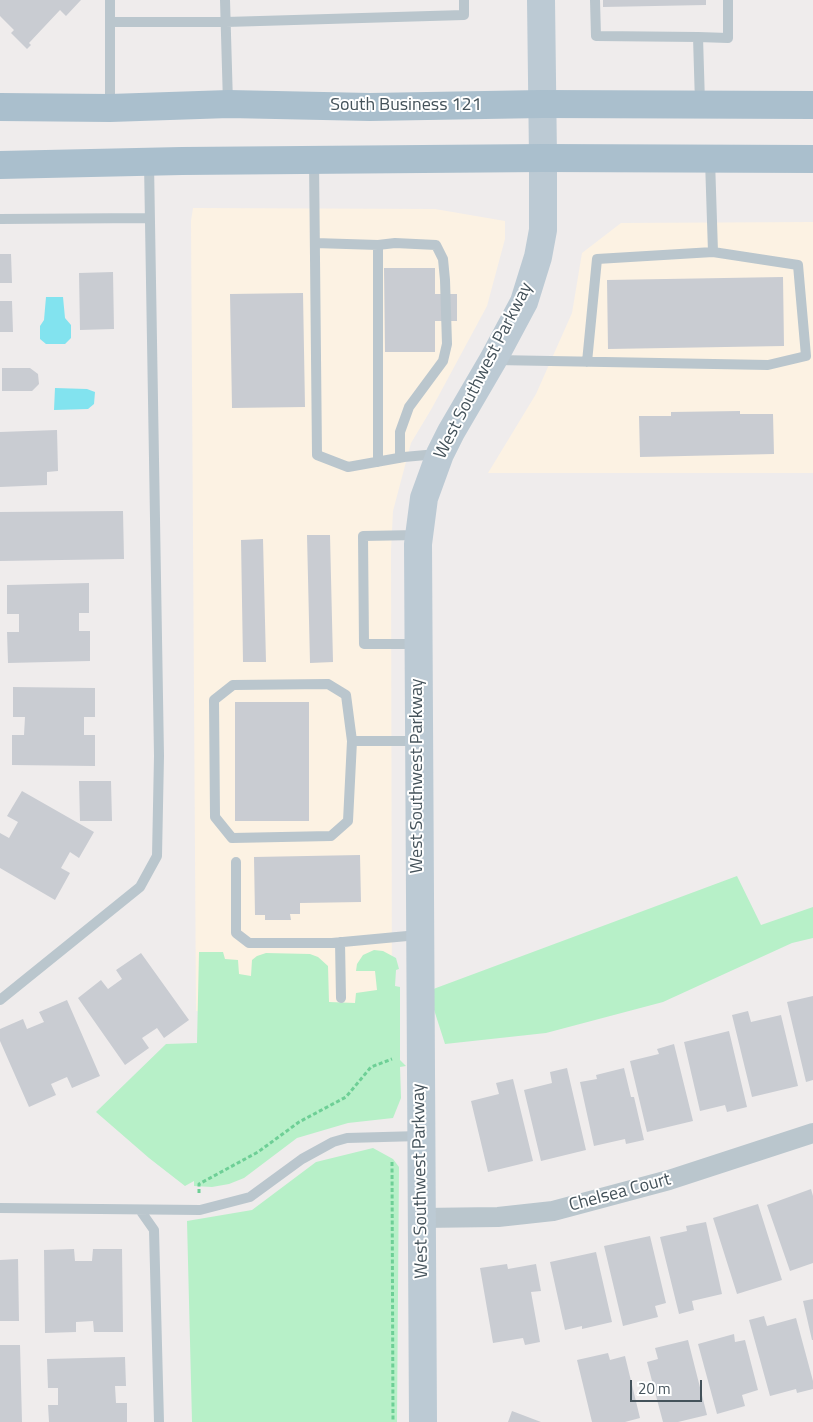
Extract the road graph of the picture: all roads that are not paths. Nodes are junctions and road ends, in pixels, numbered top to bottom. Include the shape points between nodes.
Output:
1 (110, 0) edge
2 (226, 0) edge
3 (464, 0) edge
4 (541, 0) edge
5 (595, 0) edge
6 (728, 0) edge
7 (110, 22) junction
8 (226, 22) junction
9 (698, 37) junction
10 (228, 104) junction
11 (542, 104) junction
12 (700, 105) junction
13 (813, 105) edge
14 (0, 107) edge
15 (110, 108) junction
16 (544, 158) junction
17 (710, 159) junction
18 (813, 159) edge
19 (314, 160) junction
20 (149, 162) junction
21 (0, 165) edge
22 (150, 218) junction
23 (0, 219) edge
24 (314, 243) junction
25 (378, 245) junction
26 (713, 252) junction
27 (493, 360) junction
28 (587, 362) junction
29 (440, 454) junction
30 (400, 458) junction
31 (378, 462) junction
32 (418, 535) junction
33 (417, 644) junction
34 (352, 741) junction
35 (418, 741) junction
36 (236, 862) dead end
37 (419, 935) junction
38 (340, 942) junction
39 (341, 998) dead end
40 (0, 1000) edge
41 (813, 1133) edge
42 (420, 1136) junction
43 (0, 1208) edge
44 (140, 1210) junction
45 (421, 1218) junction
46 (159, 1422) edge
47 (423, 1422) edge

1 - 7 lane
2 - 8 lane
3 - 8 lane via 464,15
4 - 11 street, West Southwest Parkway
5 - 9 lane via 596,36
6 - 9 lane via 728,38
7 - 8 lane
7 - 15 lane
8 - 10 lane
9 - 12 lane
10 - 11 main road, South Business 121 via 370,107
10 - 15 main road, South Business 121
11 - 12 main road, South Business 121
11 - 16 street, West Southwest Parkway
12 - 13 main road, South Business 121
14 - 15 main road, South Business 121
16 - 17 main road
16 - 19 main road
16 - 27 street, West Southwest Parkway via 543,230 538,257 524,302
17 - 18 main road
17 - 26 lane
19 - 20 main road
19 - 24 lane
20 - 21 main road
20 - 22 lane
22 - 23 lane
22 - 40 lane via 159,756 157,856 140,887
24 - 25 lane
24 - 31 lane via 318,455 348,467
25 - 30 lane via 436,245 443,259 446,280 447,344 443,361 409,407 400,432
25 - 31 lane
26 - 28 lane via 597,259
26 - 28 lane via 798,265 806,356 768,365
27 - 28 lane
27 - 29 street, West Southwest Parkway
29 - 30 lane
29 - 32 street, West Southwest Parkway via 424,498
30 - 31 lane
32 - 33 street, West Southwest Parkway
32 - 33 lane via 364,536 364,644
33 - 35 street, West Southwest Parkway
34 - 34 lane via 346,695 328,684 233,686 214,700 215,817 232,838 331,836 348,821
34 - 35 lane
35 - 37 street, West Southwest Parkway
36 - 38 lane via 236,933 249,943
37 - 38 lane
37 - 42 street, West Southwest Parkway
38 - 39 lane
41 - 45 street, Chelsea Court via 669,1180 553,1211 498,1217
42 - 44 lane via 347,1138 302,1159 250,1197 200,1210
42 - 45 street, West Southwest Parkway
43 - 44 lane
44 - 46 lane via 154,1230
45 - 47 street, West Southwest Parkway

